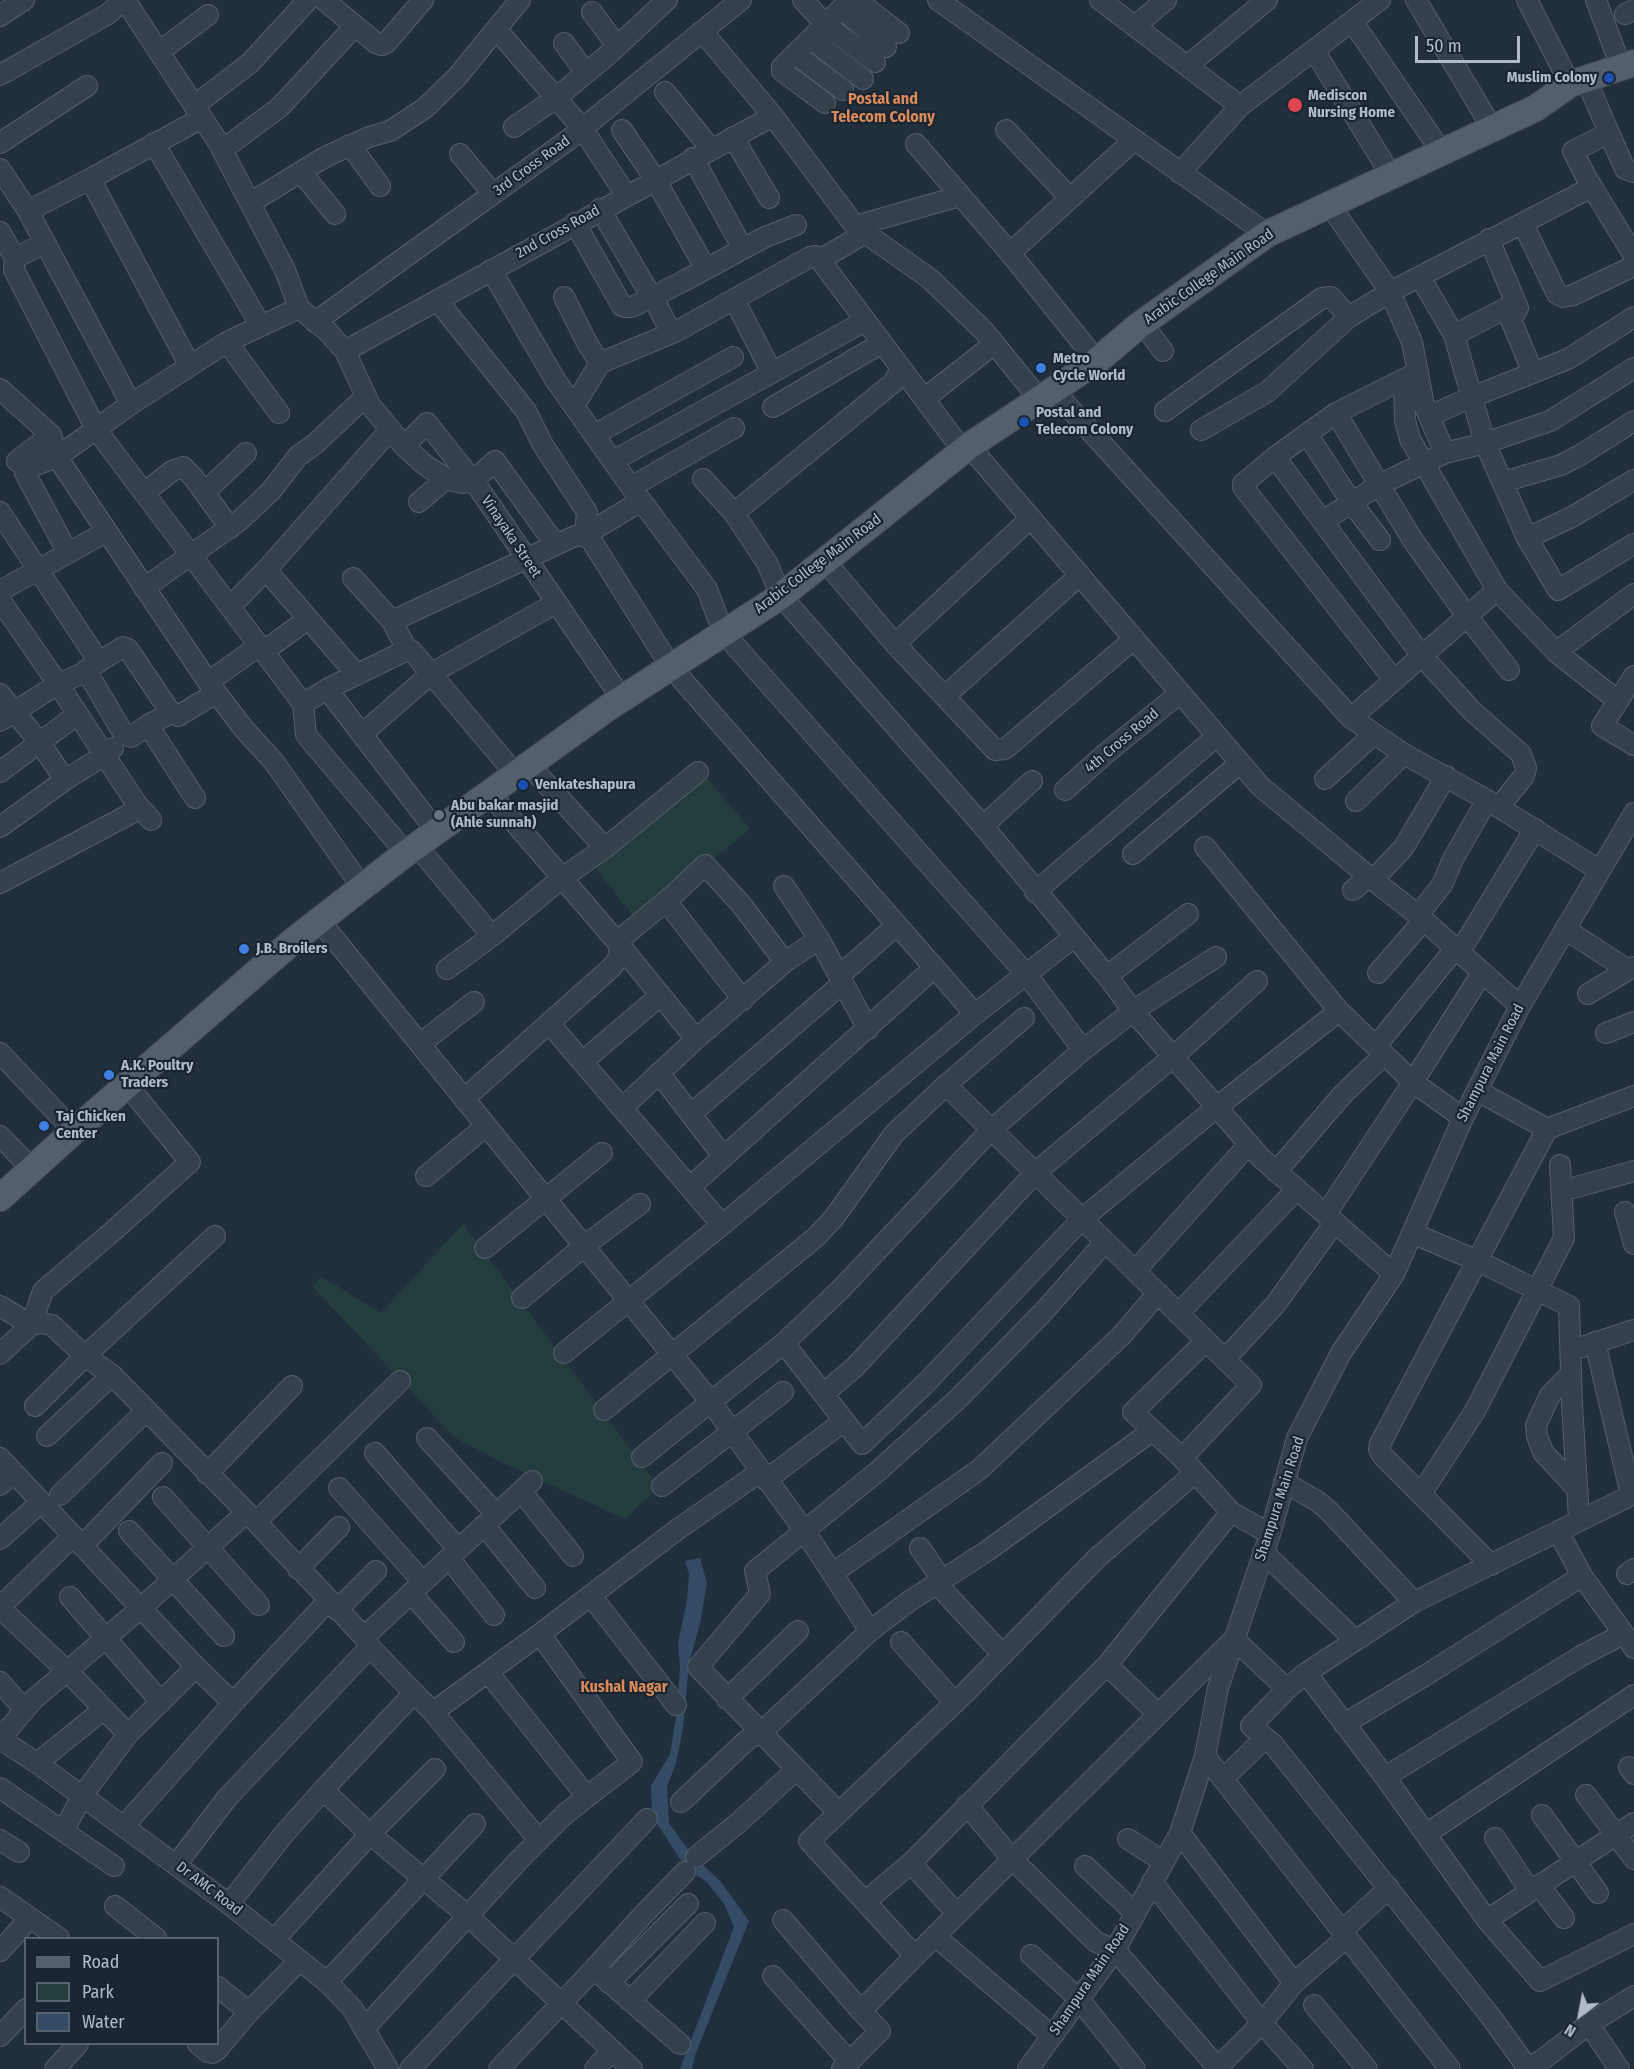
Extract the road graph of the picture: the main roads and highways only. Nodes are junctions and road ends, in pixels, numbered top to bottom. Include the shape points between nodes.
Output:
1 (1627, 65) edge
2 (0, 1198) edge

1 - 2 main road, Arabic College Main Road via 1578,81 1536,108 1267,234 1142,323 1097,361 966,448 781,596 622,699 362,887

